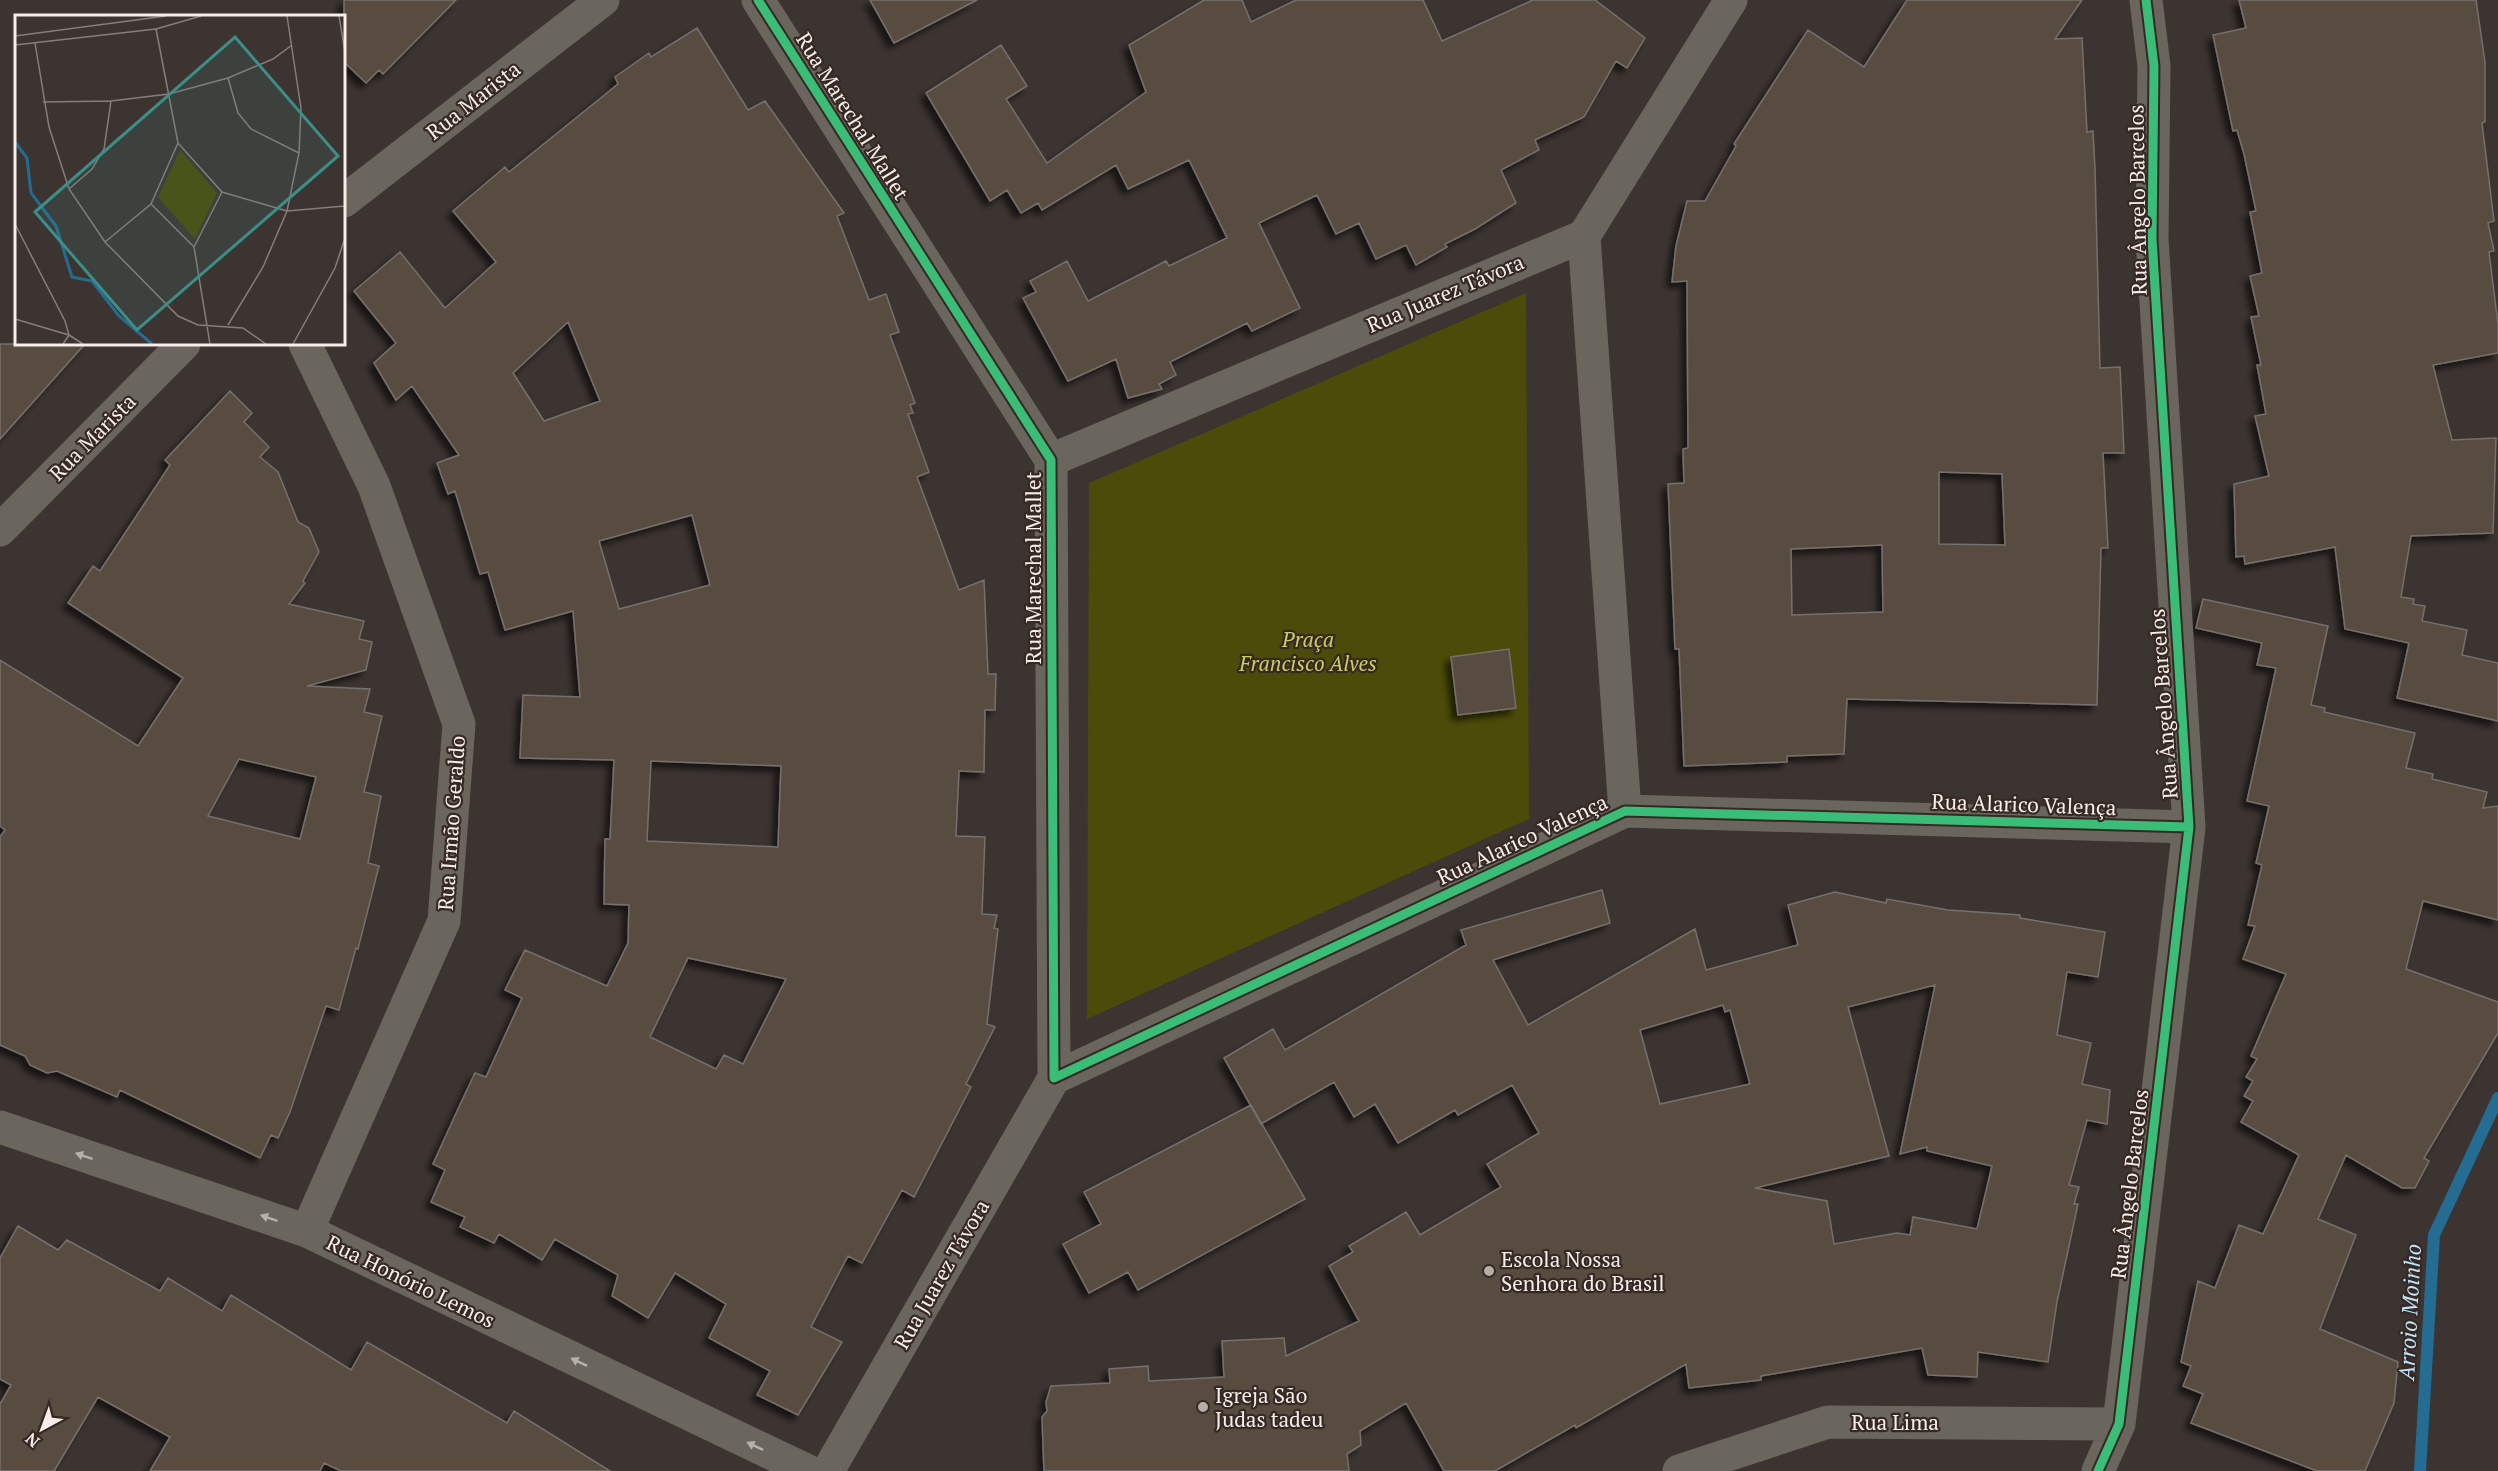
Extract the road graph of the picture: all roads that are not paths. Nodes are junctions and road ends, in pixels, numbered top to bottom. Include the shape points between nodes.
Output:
1 (603, 0) edge
2 (758, 0) edge
3 (1731, 0) edge
4 (2146, 0) edge
5 (345, 200) edge
6 (1584, 236) junction
7 (183, 345) edge
8 (305, 345) edge
9 (1051, 460) junction
10 (0, 530) edge
11 (1625, 811) junction
12 (2189, 827) junction
13 (1054, 1078) junction
14 (0, 1127) edge
15 (307, 1231) junction
16 (2119, 1424) junction
17 (808, 1471) edge
18 (828, 1471) edge
19 (1679, 1471) edge
20 (2098, 1471) edge

1 - 5 street, Rua Marista
2 - 9 street, Rua Marechal Mallet
3 - 6 street
4 - 12 street, Rua Ângelo Barcelos via 2154,66 2152,251
6 - 9 street, Rua Juarez Távora
6 - 11 street
7 - 10 street, Rua Marista
8 - 15 street, Rua Irmão Geraldo via 374,486 459,724 444,921
9 - 13 street, Rua Marechal Mallet
11 - 12 street, Rua Alarico Valença
11 - 13 street, Rua Alarico Valença
12 - 16 street, Rua Ângelo Barcelos
13 - 18 street, Rua Juarez Távora
15 -> 14 street, Rua Honório Lemos
17 -> 15 street, Rua Honório Lemos
16 - 19 street, Rua Lima via 1828,1422
16 - 20 street, Rua Ângelo Barcelos

